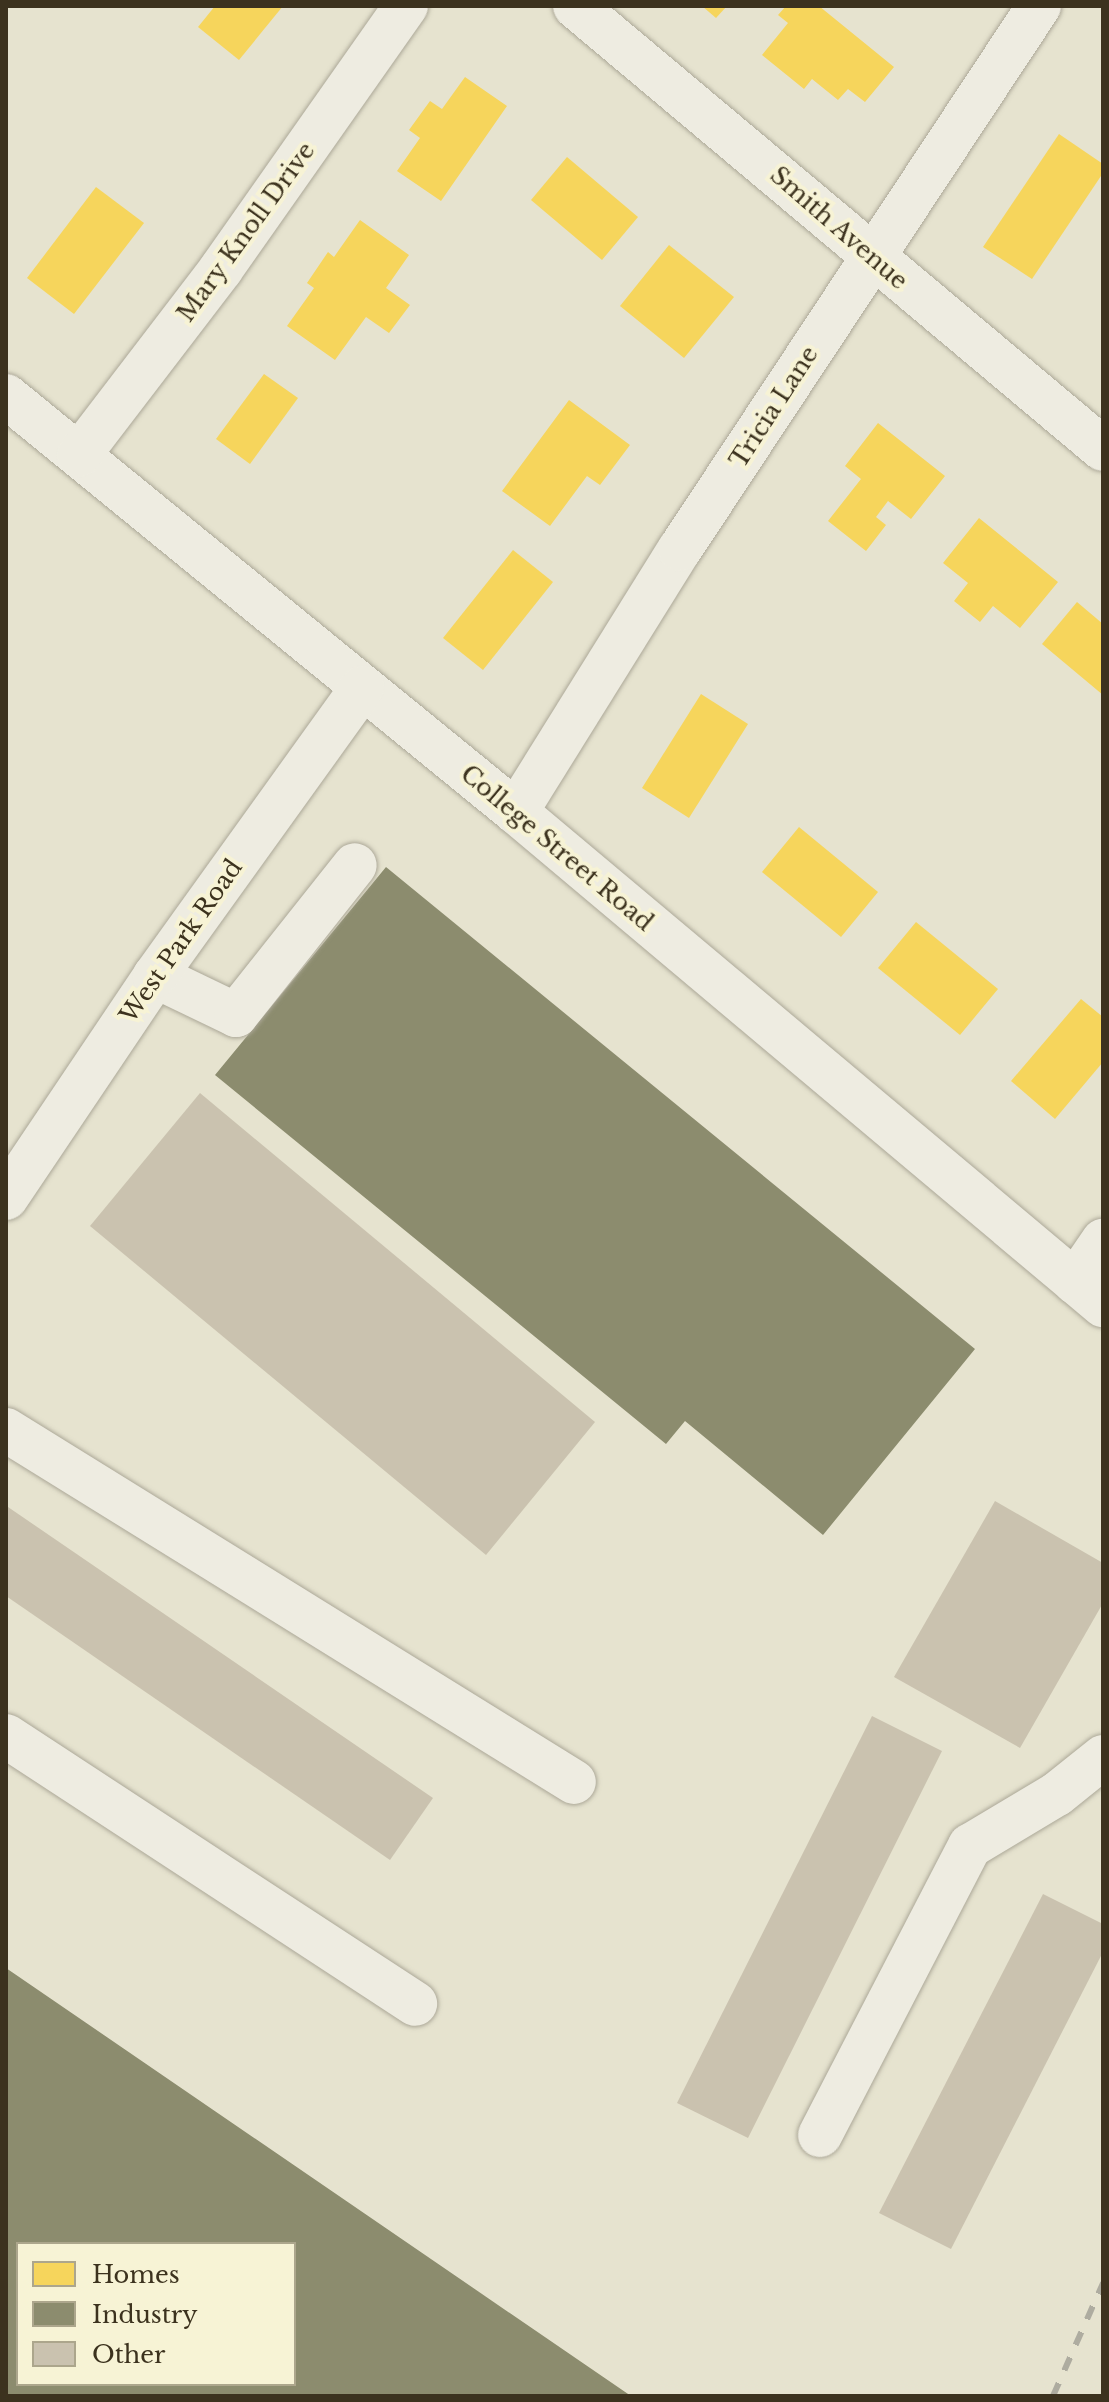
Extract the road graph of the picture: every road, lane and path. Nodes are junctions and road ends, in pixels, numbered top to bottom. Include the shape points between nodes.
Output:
1 (406, 6) edge
2 (575, 6) edge
3 (1039, 6) edge
4 (874, 256) junction
5 (6, 396) edge
6 (1103, 449) edge
7 (79, 455) junction
8 (362, 688) junction
9 (516, 812) junction
10 (355, 865) dead end
11 (155, 976) junction
12 (6, 1198) edge
13 (1103, 1241) edge
14 (1089, 1294) edge
15 (6, 1430) edge
16 (6, 1736) edge
17 (1103, 1757) edge
18 (574, 1782) dead end
19 (415, 2004) dead end
20 (820, 2135) dead end

1 - 7 street, Mary Knoll Drive via 221,269
2 - 4 street, Smith Avenue
3 - 4 street, Tricia Lane
4 - 6 street, Smith Avenue
4 - 9 street, Tricia Lane via 680,549
5 - 7 street, College Street Road
7 - 8 street, College Street Road
8 - 9 street, College Street Road
8 - 11 street, West Park Road
9 - 14 street, College Street Road
10 - 11 street via 236,1015
11 - 12 street, West Park Road
13 - 14 street
15 - 18 street
16 - 19 street
17 - 20 street via 1057,1794 970,1846

